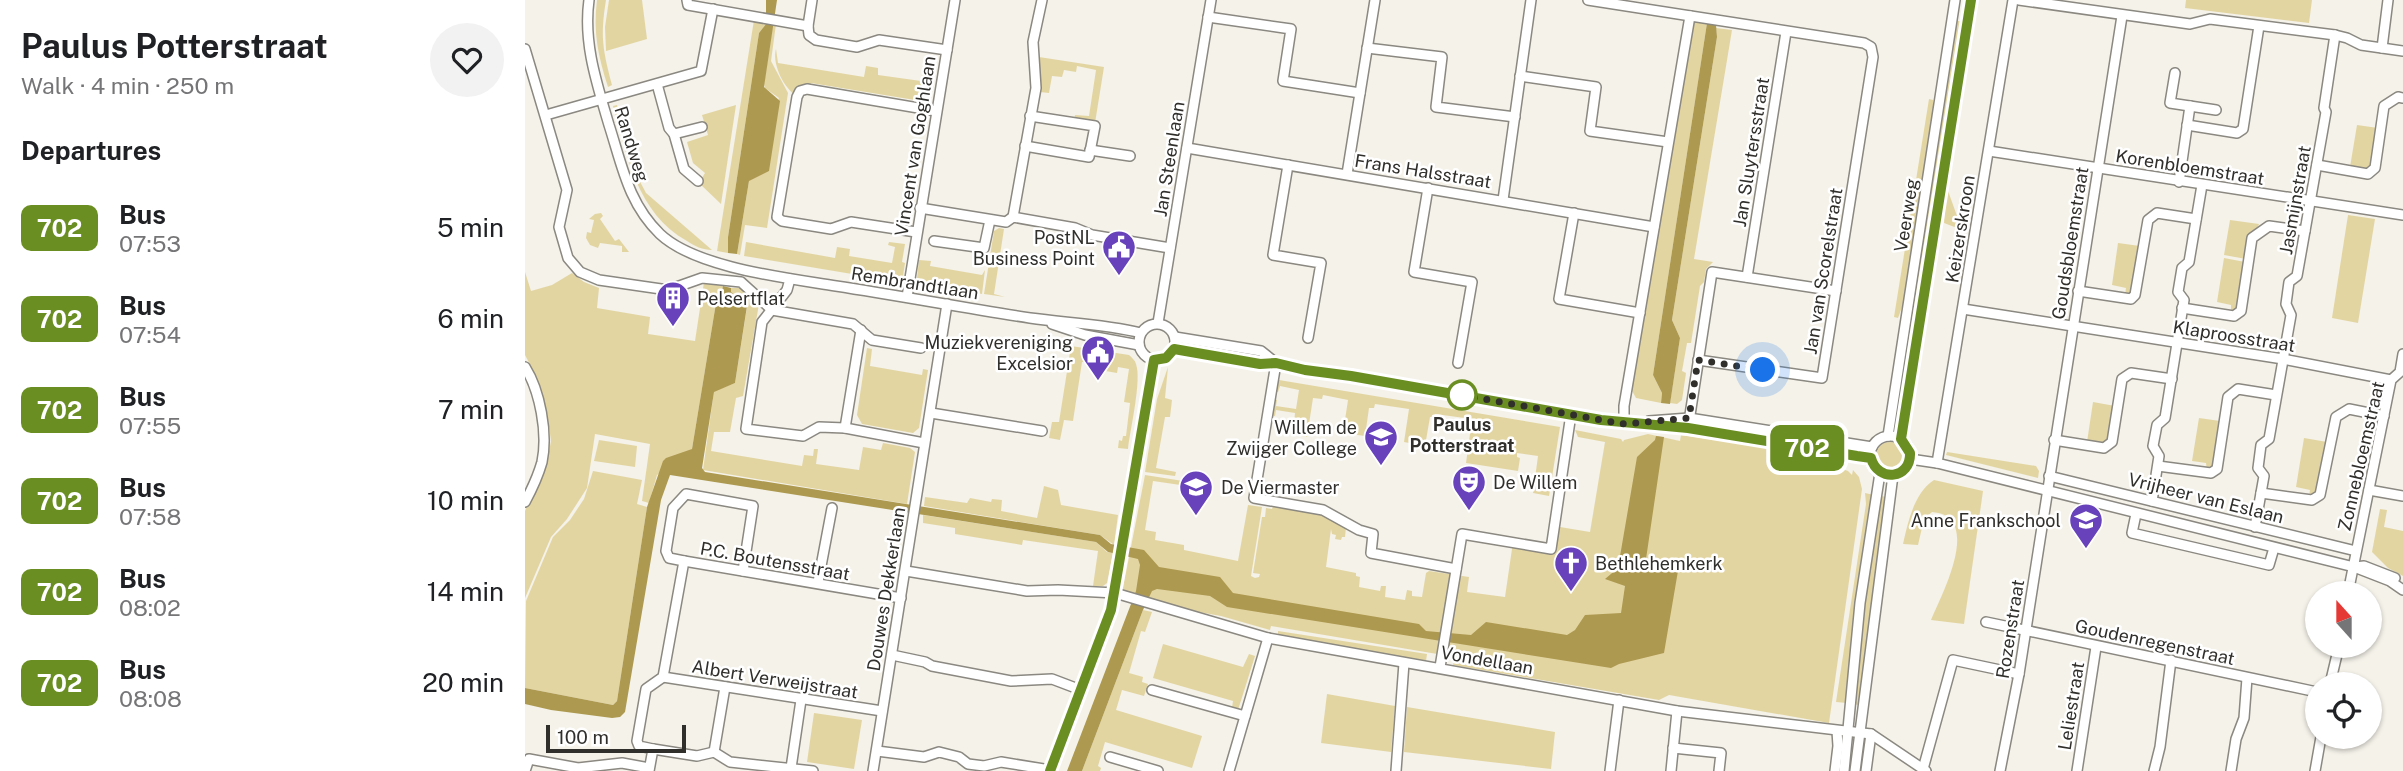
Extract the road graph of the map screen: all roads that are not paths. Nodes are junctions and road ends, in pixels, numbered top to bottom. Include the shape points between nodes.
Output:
1 (589, 0) edge
2 (687, 0) edge
3 (812, 0) edge
4 (955, 0) edge
5 (1042, 0) edge
6 (1211, 0) edge
7 (1375, 0) edge
8 (1531, 0) edge
9 (1588, 0) edge
10 (1955, 0) edge
11 (1971, 0) edge
12 (2013, 0) edge
13 (2019, 0) edge
14 (2388, 0) edge
15 (713, 9) junction
16 (1689, 16) junction
17 (2122, 16) junction
18 (1208, 17) junction
19 (808, 26) junction
20 (2259, 26) junction
21 (1786, 32) junction
22 (2335, 35) junction
23 (1367, 48) junction
24 (2382, 48) junction
25 (525, 49) edge
26 (947, 50) junction
27 (2403, 51) edge
28 (2175, 73) dead end
29 (1520, 76) junction
30 (657, 84) junction
31 (1360, 93) junction
32 (2403, 98) edge
33 (601, 99) junction
34 (2190, 106) junction
35 (2216, 110) dead end
36 (936, 111) junction
37 (547, 115) junction
38 (1030, 116) junction
39 (1515, 117) junction
40 (2187, 125) junction
41 (702, 127) dead end
42 (674, 134) junction
43 (1668, 142) junction
44 (1025, 146) junction
45 (1187, 148) junction
46 (1090, 150) junction
47 (1989, 151) junction
48 (1130, 156) dead end
49 (1288, 165) junction
50 (2317, 165) junction
51 (2098, 169) junction
52 (1347, 174) junction
53 (698, 181) dead end
54 (2179, 182) junction
55 (2202, 185) junction
56 (1428, 188) junction
57 (1503, 201) junction
58 (2310, 202) junction
59 (920, 208) junction
60 (1574, 213) junction
61 (2403, 215) edge
62 (1013, 217) junction
63 (2196, 219) junction
64 (990, 220) junction
65 (1654, 227) junction
66 (2305, 231) junction
67 (916, 233) junction
68 (934, 241) dead end
69 (1170, 248) junction
70 (1747, 277) junction
71 (790, 279) junction
72 (1836, 291) junction
73 (2078, 291) junction
74 (907, 297) junction
75 (947, 304) junction
76 (2182, 308) junction
77 (1963, 309) junction
78 (772, 310) junction
79 (1640, 313) junction
80 (1034, 318) junction
81 (1158, 323) junction
82 (2072, 327) junction
83 (861, 330) junction
84 (1141, 332) junction
85 (1175, 337) junction
86 (1308, 338) dead end
87 (2176, 343) junction
88 (1139, 345) junction
89 (921, 348) dead end
90 (1174, 349) junction
91 (2403, 354) edge
92 (2283, 359) junction
93 (1154, 360) junction
94 (1698, 360) junction
95 (1276, 363) junction
96 (1458, 363) dead end
97 (525, 366) edge
98 (2402, 372) edge
99 (2172, 379) junction
100 (2391, 380) junction
101 (2276, 395) junction
102 (931, 413) junction
103 (1571, 414) junction
104 (2383, 415) junction
105 (1689, 418) junction
106 (1662, 423) junction
107 (1624, 424) junction
108 (845, 428) junction
109 (1688, 428) junction
110 (1042, 432) dead end
111 (1888, 436) junction
112 (1901, 439) junction
113 (2055, 440) junction
114 (924, 443) junction
115 (1873, 447) junction
116 (1871, 458) junction
117 (1910, 458) junction
118 (1937, 463) junction
119 (2158, 466) junction
120 (1881, 473) junction
121 (1893, 475) junction
122 (2049, 476) junction
123 (2369, 490) junction
124 (2047, 492) junction
125 (2261, 493) junction
126 (2403, 496) edge
127 (2152, 501) junction
128 (525, 502) edge
129 (832, 508) dead end
130 (2136, 514) junction
131 (2255, 527) junction
132 (2274, 548) junction
133 (2356, 551) junction
134 (684, 561) junction
135 (2354, 568) junction
136 (1456, 569) junction
137 (743, 571) junction
138 (906, 571) junction
139 (2351, 581) edge
140 (818, 582) junction
141 (2403, 583) edge
142 (2403, 590) edge
143 (1115, 593) junction
144 (901, 598) junction
145 (1986, 622) dead end
146 (2025, 629) junction
147 (1268, 638) junction
148 (2096, 647) junction
149 (892, 655) junction
150 (2171, 660) junction
151 (1404, 663) junction
152 (1440, 667) junction
153 (2019, 674) junction
154 (663, 677) junction
155 (2247, 678) junction
156 (725, 687) junction
157 (1081, 690) junction
158 (1152, 690) dead end
159 (2305, 690) edge
160 (801, 700) junction
161 (1619, 700) junction
162 (882, 711) junction
163 (1677, 711) junction
164 (1245, 716) junction
165 (1842, 731) junction
166 (1858, 733) junction
167 (1871, 734) junction
168 (1673, 748) junction
169 (653, 749) junction
170 (2319, 749) edge
171 (877, 751) junction
172 (713, 752) junction
173 (1110, 757) dead end
174 (750, 768) edge
175 (791, 768) junction
176 (649, 769) edge
177 (1050, 770) edge
178 (1924, 770) edge
179 (525, 771) edge
180 (813, 771) edge
181 (873, 771) edge
182 (1158, 771) edge
183 (1229, 771) edge
184 (1396, 771) edge
185 (1610, 771) edge
186 (1671, 771) edge
187 (1719, 771) edge
188 (1835, 771) edge
189 (1844, 771) edge
190 (1854, 771) edge
191 (1866, 771) edge
192 (2000, 771) edge
193 (2077, 771) edge
194 (2154, 771) edge
195 (2231, 771) edge
196 (2315, 771) edge

1 - 33 street, Randweg via 588,39
2 - 15 street via 688,5
3 - 19 street
4 - 26 street, Vincent van Goghlaan
5 - 38 street via 1033,42 1036,88
6 - 18 street, Jan Steenlaan
7 - 23 street
8 - 29 street
9 - 16 street
10 - 111 street, Veerweg
11 - 112 street, Veerweg
12 - 47 street, Keizerskroon
13 - 17 street
14 - 24 street
15 - 19 street
15 - 30 street via 701,71
16 - 21 street
16 - 43 street
17 - 20 street
17 - 51 street, Goudsbloemstraat
18 - 31 street via 1291,29 1283,81
18 - 45 street, Jan Steenlaan
19 - 26 street via 809,35 816,40 857,47 879,40
20 - 22 street
20 - 40 street via 2243,129 2237,134
21 - 70 street, Jan Sluytersstraat
21 - 72 street, Jan van Scorelstraat via 1864,43 1871,47 1873,57
22 - 24 street
22 - 50 street, Jasmijnstraat
23 - 31 street
23 - 39 street via 1442,57 1436,107
24 - 27 street
25 - 37 street
26 - 36 street, Vincent van Goghlaan
28 - 34 street via 2171,103
29 - 39 street
29 - 43 street via 1596,87 1590,131
30 - 33 street
30 - 42 street
31 - 52 street
32 - 50 street via 2384,106 2375,167 2368,173
33 - 37 street
33 - 71 street, Randweg via 631,195 661,235 681,250 712,262
34 - 35 street
34 - 40 street
36 - 59 street, Vincent van Goghlaan
36 - 67 street via 800,91 777,217 831,229 851,222
37 - 78 street via 567,190 559,227 568,258 580,272 591,278 668,290 702,278 741,282
38 - 44 street
38 - 46 street via 1095,126
39 - 57 street
40 - 54 street
41 - 42 street
42 - 53 street via 684,170
43 - 65 street
44 - 46 street via 1089,157
44 - 62 street
45 - 49 street, Frans Halsstraat
45 - 69 street, Jan Steenlaan
46 - 48 street
47 - 51 street, Korenbloemstraat
47 - 77 street, Keizerskroon
49 - 52 street, Frans Halsstraat
49 - 86 street via 1273,255 1321,263
50 - 58 street, Jasmijnstraat
51 - 54 street, Korenbloemstraat
51 - 73 street, Goudsbloemstraat
52 - 56 street, Frans Halsstraat
54 - 55 street, Korenbloemstraat
55 - 58 street, Korenbloemstraat
55 - 63 street
56 - 57 street, Frans Halsstraat
56 - 96 street via 1414,272 1472,282
57 - 60 street, Frans Halsstraat
58 - 61 street, Korenbloemstraat
58 - 66 street, Jasmijnstraat
59 - 64 street
59 - 67 street, Vincent van Goghlaan
60 - 65 street, Frans Halsstraat
60 - 79 street via 1559,299
62 - 64 street via 1006,222
62 - 69 street
63 - 73 street via 2157,213 2148,220 2131,299
63 - 76 street via 2178,292 2184,300
64 - 68 street via 984,248
65 - 79 street
66 - 76 street via 2269,226 2252,239 2241,311 2234,316
66 - 92 street, Jasmijnstraat via 2298,276 2289,282 2286,304 2291,315
67 - 74 street, Vincent van Goghlaan
69 - 81 street, Jan Steenlaan
70 - 72 street
70 - 94 street via 1712,272
71 - 74 street, Rembrandtlaan
71 - 78 street
72 - 94 street, Jan van Scorelstraat via 1822,378
73 - 82 street, Goudsbloemstraat
74 - 75 street, Rembrandtlaan
75 - 80 street, Rembrandtlaan
75 - 102 street, Douwes Dekkerlaan
76 - 87 street
77 - 82 street, Klaproosstraat
77 - 118 street, Keizerskroon
78 - 83 street via 853,324
78 - 108 street via 762,322 746,429 803,436 819,426
79 - 107 street
80 - 84 street, Rembrandtlaan
80 - 88 street, Rembrandtlaan via 1084,335
81 - 84 street
81 - 85 street via 1169,327
82 - 87 street, Klaproosstraat
82 - 113 street, Goudsbloemstraat
83 - 89 street via 872,340
83 - 108 street
84 - 88 street
85 - 90 street
85 - 95 street via 1261,351
87 - 92 street, Klaproosstraat
87 - 99 street
88 - 93 street via 1145,356
90 - 93 street via 1166,358
90 - 95 street
91 - 98 street, Zonnebloemstraat
92 - 100 street, Klaproosstraat
92 - 101 street, Jasmijnstraat
93 - 143 street
94 - 105 street
95 - 103 street
95 - 136 street via 1254,498 1323,510 1373,534 1371,554
97 - 128 street via 537,398 543,441 542,461
98 - 100 street, Zonnebloemstraat
99 - 113 street via 2131,373 2122,379 2112,442 2104,448
99 - 119 street via 2165,418 2157,425 2153,446
100 - 104 street, Zonnebloemstraat
101 - 119 street via 2238,389 2228,397 2217,469 2211,473
101 - 125 street, Jasmijnstraat via 2269,439 2261,445 2257,468 2264,477
102 - 110 street
102 - 114 street, Douwes Dekkerlaan
103 - 107 street
103 - 136 street via 1551,550 1462,534
104 - 123 street, Zonnebloemstraat
104 - 125 street via 2349,409 2336,417 2320,495 2312,500
105 - 106 street
105 - 109 street
105 - 115 street
106 - 107 street
106 - 109 street
108 - 114 street
109 - 116 street
111 - 112 street
111 - 115 street
112 - 117 street via 1909,447
113 - 122 street, Goudsbloemstraat
114 - 138 street, Douwes Dekkerlaan
115 - 116 street
116 - 120 street
117 - 118 street, Vrijheer van Eslaan
117 - 121 street via 1906,468
118 - 124 street, Vrijheer van Eslaan
119 - 127 street
120 - 121 street
120 - 165 street
121 - 166 street
122 - 124 street, Rozenstraat
122 - 127 street, Vrijheer van Eslaan
123 - 126 street
123 - 133 street, Zonnebloemstraat
124 - 130 street, Vrijheer van Eslaan
124 - 146 street, Rozenstraat
125 - 131 street, Jasmijnstraat
127 - 131 street, Vrijheer van Eslaan
129 - 140 street
130 - 132 street, Vrijheer van Eslaan
130 - 132 street, Vrijheer van Eslaan via 2132,533 2269,565
131 - 133 street, Vrijheer van Eslaan
132 - 135 street, Vrijheer van Eslaan
133 - 135 street, Zonnebloemstraat
134 - 137 street, P.C. Boutensstraat
134 - 137 street via 669,558 666,551 673,508 686,495 715,499 753,506
134 - 154 street
135 - 139 street, Zonnebloemstraat
135 - 141 street, Vrijheer van Eslaan via 2364,566
135 - 142 street, Vrijheer van Eslaan
136 - 152 street
137 - 140 street, P.C. Boutensstraat
138 - 143 street, Vondellaan via 1027,591
138 - 144 street, Douwes Dekkerlaan
140 - 144 street, P.C. Boutensstraat
143 - 147 street, Vondellaan
143 - 157 street
144 - 149 street, Douwes Dekkerlaan
145 - 146 street, Goudenregenstraat
146 - 148 street, Goudenregenstraat
146 - 153 street, Rozenstraat
147 - 151 street, Vondellaan
147 - 164 street
148 - 150 street, Goudenregenstraat
148 - 193 street, Leliestraat
149 - 157 street via 1011,681 1052,679
149 - 162 street, Douwes Dekkerlaan
150 - 155 street, Goudenregenstraat
150 - 194 street
151 - 152 street, Vondellaan
151 - 184 street
152 - 161 street, Vondellaan
153 - 178 street via 1953,660
153 - 192 street, Rozenstraat
154 - 156 street, Albert Verweijstraat
154 - 169 street via 646,689 637,741 639,746
155 - 159 street, Goudenregenstraat
155 - 195 street
156 - 160 street, Albert Verweijstraat
156 - 172 street
157 - 177 street
158 - 164 street
160 - 162 street, Albert Verweijstraat
160 - 175 street
161 - 163 street, Vondellaan
161 - 185 street
162 - 171 street, Douwes Dekkerlaan
163 - 165 street, Vondellaan
163 - 168 street
164 - 183 street
165 - 166 street, Vondellaan
165 - 188 street
165 - 189 street
166 - 167 street, Vondellaan
166 - 190 street
167 - 178 street
167 - 191 street
168 - 186 street
168 - 187 street via 1721,753
169 - 172 street via 697,756
169 - 176 street
170 - 196 street
171 - 177 street via 924,757 939,752 968,764 1001,762
171 - 181 street, Douwes Dekkerlaan
172 - 174 street
173 - 182 street
174 - 175 street via 757,763
175 - 180 street
176 - 179 street via 622,763 578,768 529,759

